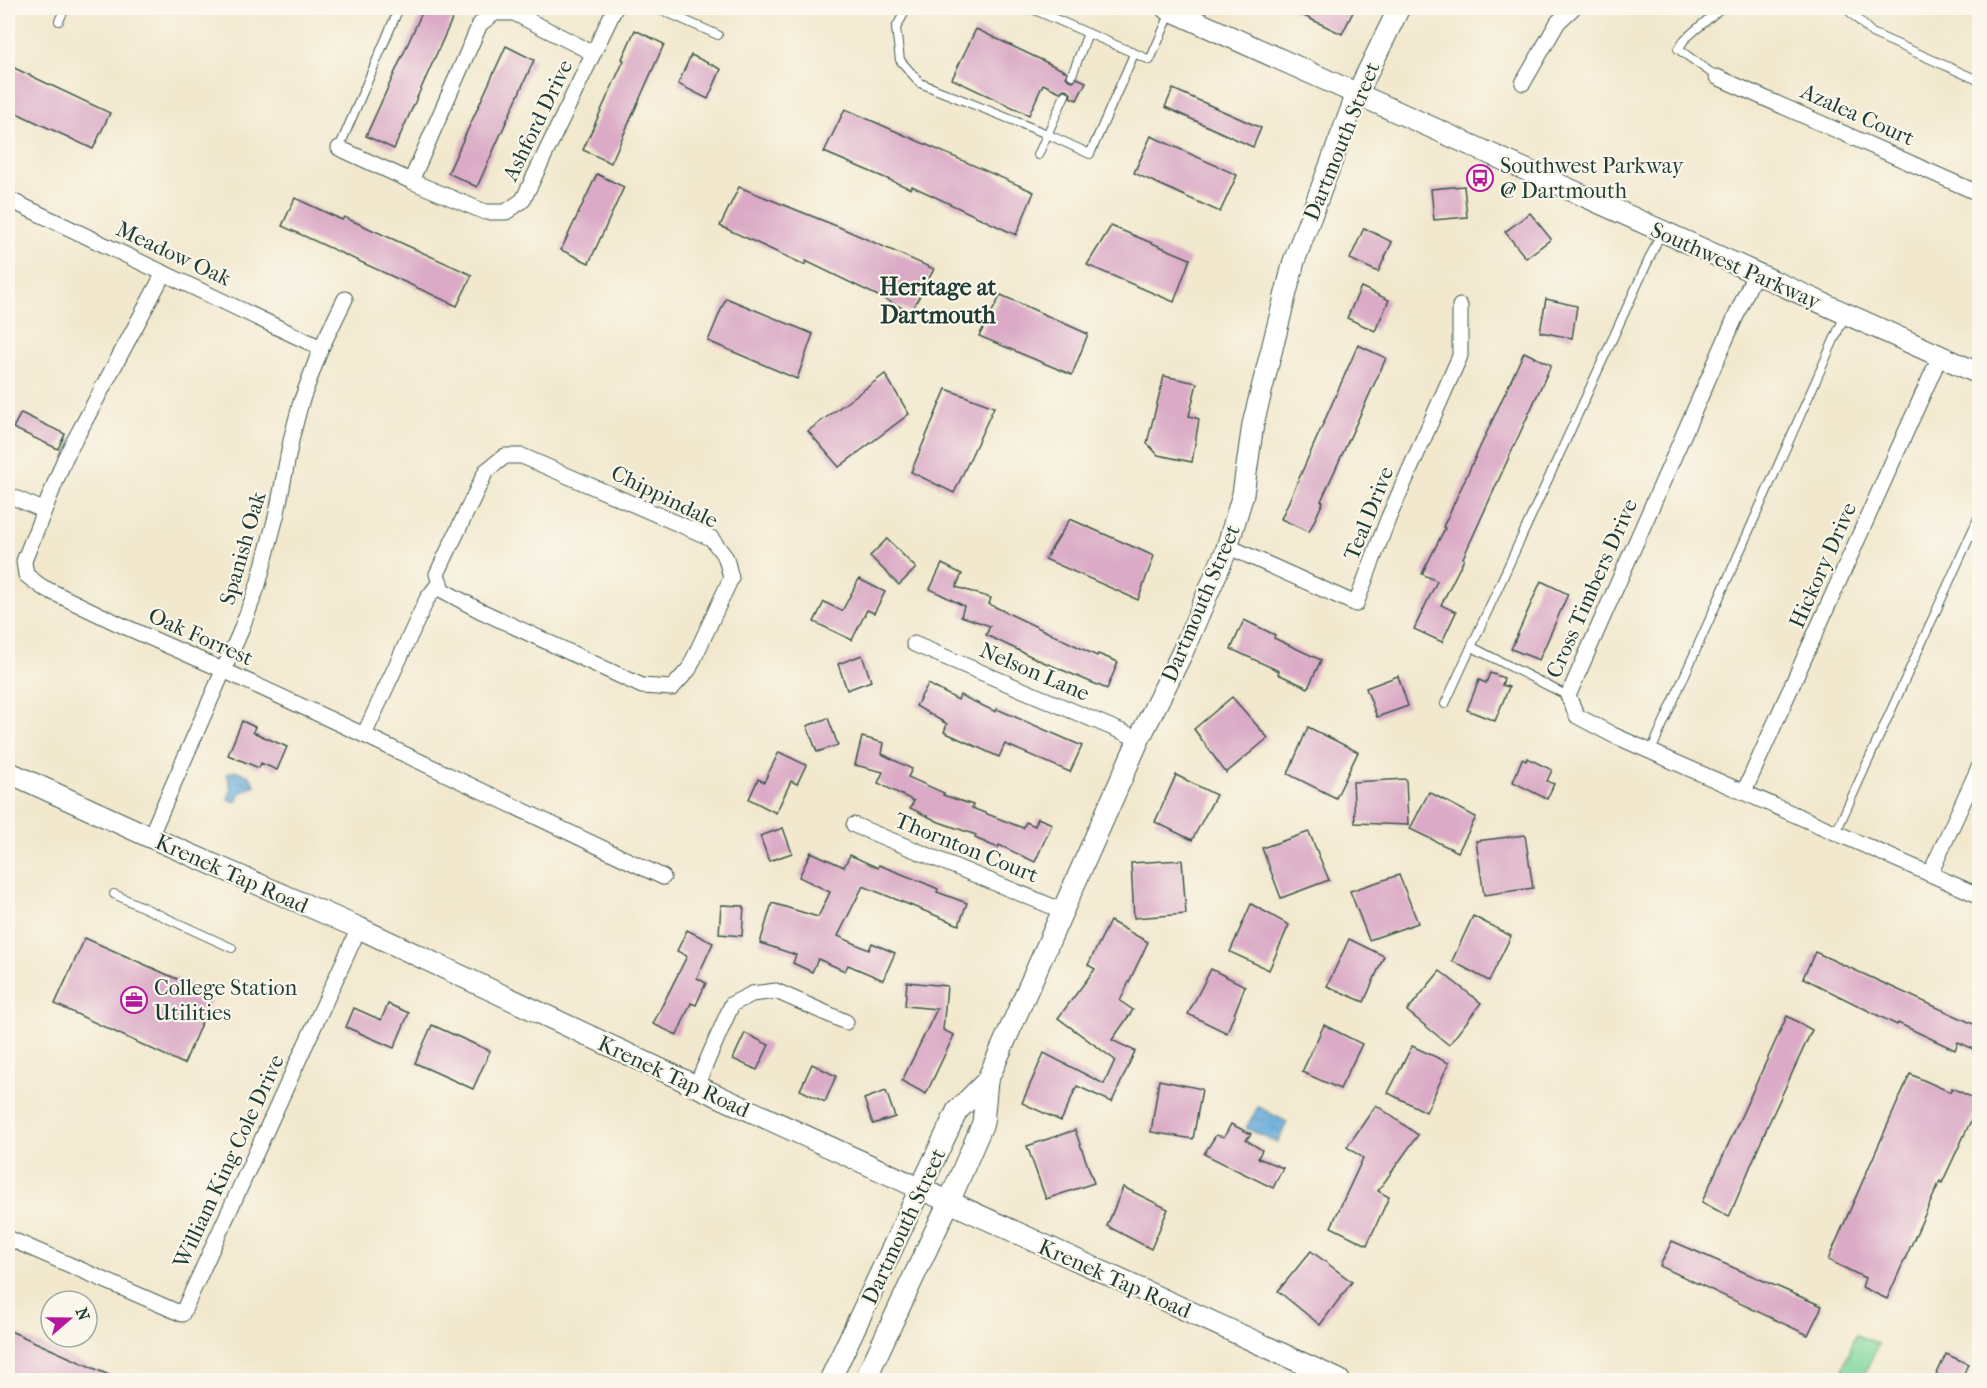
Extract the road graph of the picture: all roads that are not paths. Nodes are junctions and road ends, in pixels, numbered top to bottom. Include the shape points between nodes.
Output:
1 (65, 8) edge
2 (399, 8) edge
3 (615, 8) edge
4 (657, 8) edge
5 (907, 8) edge
6 (1030, 8) edge
7 (1399, 8) edge
8 (1573, 8) edge
9 (1721, 8) edge
10 (1846, 8) edge
11 (1169, 9) edge
12 (59, 21) dead end
13 (1088, 33) junction
14 (718, 35) dead end
15 (593, 53) junction
16 (1134, 54) junction
17 (1072, 75) dead end
18 (1717, 76) joint
19 (1980, 81) edge
20 (1523, 83) dead end
21 (1357, 94) junction
22 (1065, 95) dead end
23 (1047, 134) junction
24 (339, 148) joint
25 (1038, 155) dead end
26 (411, 181) junction
27 (1980, 194) edge
28 (8, 200) edge
29 (1661, 232) junction
30 (164, 273) junction
31 (1755, 273) junction
32 (345, 299) dead end
33 (1460, 306) dead end
34 (1845, 314) junction
35 (321, 348) junction
36 (1940, 356) junction
37 (1980, 374) edge
38 (8, 495) edge
39 (44, 510) junction
40 (1980, 514) edge
41 (1227, 546) junction
42 (440, 582) junction
43 (914, 644) dead end
44 (1472, 647) junction
45 (223, 669) junction
46 (1568, 696) junction
47 (1445, 704) dead end
48 (364, 735) junction
49 (1139, 739) junction
50 (1651, 751) junction
51 (1980, 765) edge
52 (8, 772) edge
53 (1744, 792) junction
54 (854, 825) dead end
55 (1836, 832) junction
56 (150, 837) junction
57 (1930, 874) junction
58 (663, 877) dead end
59 (114, 894) dead end
60 (1980, 896) edge
61 (1063, 911) junction
62 (359, 928) junction
63 (232, 948) dead end
64 (846, 1022) dead end
65 (987, 1081) junction
66 (696, 1086) junction
67 (920, 1189) junction
68 (949, 1202) junction
69 (8, 1238) edge
70 (1300, 1372) edge
71 (830, 1380) edge
72 (865, 1380) edge
73 (1339, 1380) edge

1 - 12 lane
2 - 24 lane
3 - 15 street, Ashford Drive
4 - 14 lane
5 - 23 lane via 896,28 900,60 920,83
6 - 13 lane
7 - 21 street, Dartmouth Street
8 - 20 street via 1558,22
9 - 18 lane via 1678,49
10 - 19 lane via 1872,33
11 - 16 lane via 1150,60
11 - 21 street, Southwest Parkway
13 - 16 lane
13 - 17 lane
15 - 26 street, Ashford Drive via 523,200 506,212 486,212
15 - 26 street via 514,13 495,13 480,24
16 - 23 lane via 1090,154
18 - 27 street, Azalea Court
21 - 29 street, Southwest Parkway
21 - 41 street, Dartmouth Street via 1294,261 1253,424 1243,494
22 - 23 lane
23 - 25 lane
24 - 26 street, Ashford Drive
28 - 30 street, Meadow Oak
29 - 31 street, Southwest Parkway
29 - 44 lane
30 - 35 street, Meadow Oak
30 - 39 street, Oak Forrest via 65,458
31 - 34 street, Southwest Parkway
31 - 46 street, Cross Timbers Drive
32 - 35 street, Spanish Oak
33 - 41 street, Teal Drive via 1460,356 1388,519 1356,604
34 - 36 street, Southwest Parkway
34 - 50 lane
35 - 45 street, Spanish Oak via 301,402 258,585
36 - 37 street, Southwest Parkway
36 - 53 street, Hickory Drive
38 - 39 street
39 - 45 street, Oak Forrest via 24,561 26,575 80,606
40 - 55 lane
41 - 49 street, Dartmouth Street via 1182,653
42 - 42 street, Chippindale via 442,591 642,686 672,688 689,669 731,578 726,558 711,538 522,456 505,456 486,471 437,574
42 - 48 street, Chippindale via 427,599
43 - 49 street, Nelson Lane
44 - 46 lane
44 - 47 lane
45 - 48 street, Oak Forrest
45 - 56 street, Spanish Oak
46 - 50 street, Cross Timbers Drive via 1577,716
48 - 58 street, Oak Forrest
49 - 61 street, Dartmouth Street
50 - 53 street, Cross Timbers Drive
51 - 57 street
52 - 56 street, Krenek Tap Road
53 - 55 street, Cross Timbers Drive
54 - 61 street, Thornton Court
55 - 57 street, Cross Timbers Drive
56 - 62 street, Krenek Tap Road
57 - 60 street, Cross Timbers Drive
59 - 63 lane
61 - 65 street, Dartmouth Street
62 - 66 street, Krenek Tap Road
62 - 69 street, William King Cole Drive via 182,1314
64 - 66 street via 776,992 752,994 732,1005
65 - 67 street, Dartmouth Street via 957,1111
65 - 68 street, Dartmouth Street via 983,1123
66 - 67 street, Krenek Tap Road
67 - 68 street, Krenek Tap Road
67 - 71 street, Dartmouth Street
68 - 70 street, Krenek Tap Road
68 - 72 street, Dartmouth Street
70 - 73 street, Krenek Tap Road

